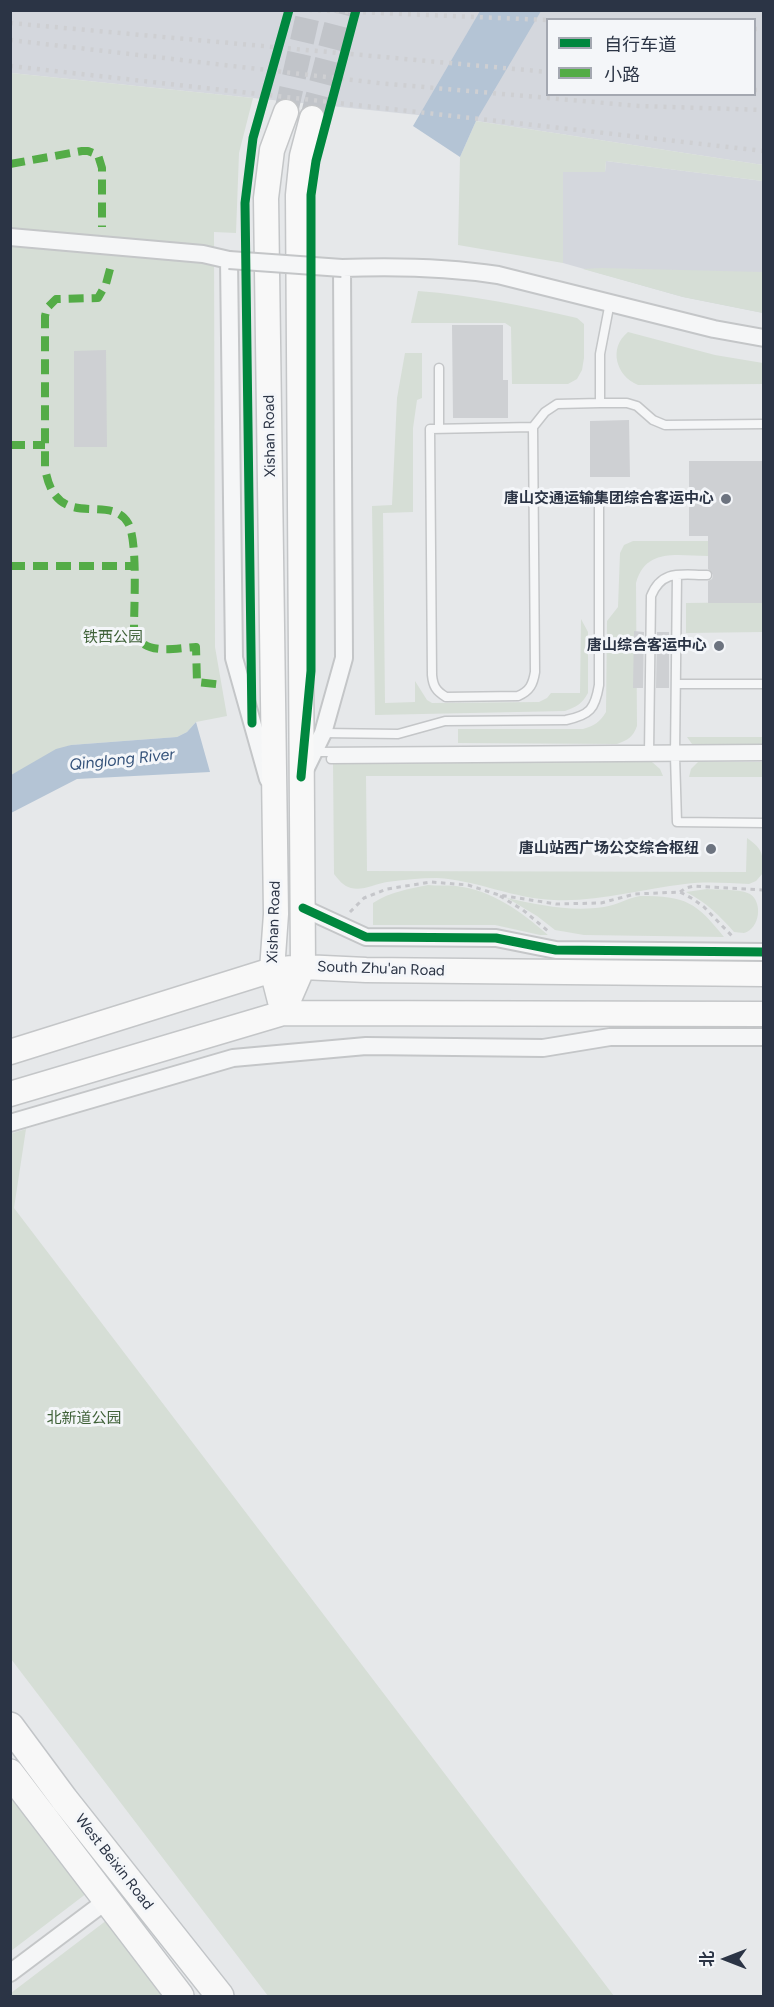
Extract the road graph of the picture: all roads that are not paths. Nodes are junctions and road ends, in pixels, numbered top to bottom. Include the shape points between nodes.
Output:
1 (286, 112) tunnel mouth
2 (312, 118) tunnel mouth
3 (10, 237) edge
4 (229, 260) junction
5 (342, 268) junction
6 (610, 302) junction
7 (764, 338) edge
8 (439, 368) dead end
9 (600, 403) junction
10 (764, 423) edge
11 (533, 427) junction
12 (439, 429) junction
13 (599, 498) dead end
14 (706, 574) dead end
15 (677, 575) junction
16 (676, 684) junction
17 (764, 684) edge
18 (323, 733) junction
19 (764, 749) edge
20 (315, 752) junction
21 (649, 753) junction
22 (676, 753) junction
23 (764, 756) edge
24 (331, 759) dead end
25 (301, 777) junction
26 (275, 806) junction
27 (764, 824) edge
28 (303, 908) junction
29 (303, 967) junction
30 (761, 967) edge
31 (272, 970) junction
32 (283, 1013) junction
33 (760, 1014) edge
34 (764, 1037) edge
35 (10, 1052) edge
36 (10, 1094) edge
37 (10, 1123) edge
38 (10, 1726) edge
39 (10, 1773) edge
40 (106, 1901) junction
41 (10, 1973) edge
42 (180, 1996) edge
43 (220, 1996) edge

1 - 26 main road, Xishan Road via 272,150 267,198
2 - 25 main road, Xishan Road via 302,156 298,195
3 - 4 street
4 - 5 street, bridge
4 - 26 street via 234,658
5 - 6 street via 466,270
5 - 18 street via 344,658
6 - 7 street
6 - 9 lane via 600,354
8 - 12 lane
9 - 10 lane via 637,406 665,425
9 - 11 lane via 558,404
11 - 12 lane
11 - 12 lane via 535,672 527,693 518,696 446,697 433,685 430,429
13 - 18 lane via 599,685 591,710 582,717 566,720 445,721 398,734
14 - 15 lane
15 - 16 lane
15 - 21 lane via 665,577 651,596
16 - 17 lane
16 - 22 lane
18 - 20 street
19 - 22 lane
20 - 21 lane
20 - 25 street
21 - 22 lane
21 - 24 lane
22 - 23 lane
22 - 27 lane via 677,822
25 - 28 main road, Xishan Road
26 - 31 main road, Xishan Road
28 - 29 main road, Xishan Road
28 - 30 street via 366,937 496,938 556,950
29 - 30 main road, South Zhu'an Road
29 - 31 main road, South Zhu'an Road
29 - 32 main road, Xishan Road
30 - 33 main road
31 - 32 main road, Xishan Road
31 - 35 main road, South Zhu'an Road
32 - 33 main road
32 - 36 main road
34 - 37 street via 610,1037 543,1048 366,1046 233,1058
38 - 43 main road, West Beixin Road
39 - 40 main road, West Beixin Road
40 - 41 street
40 - 42 main road, West Beixin Road

